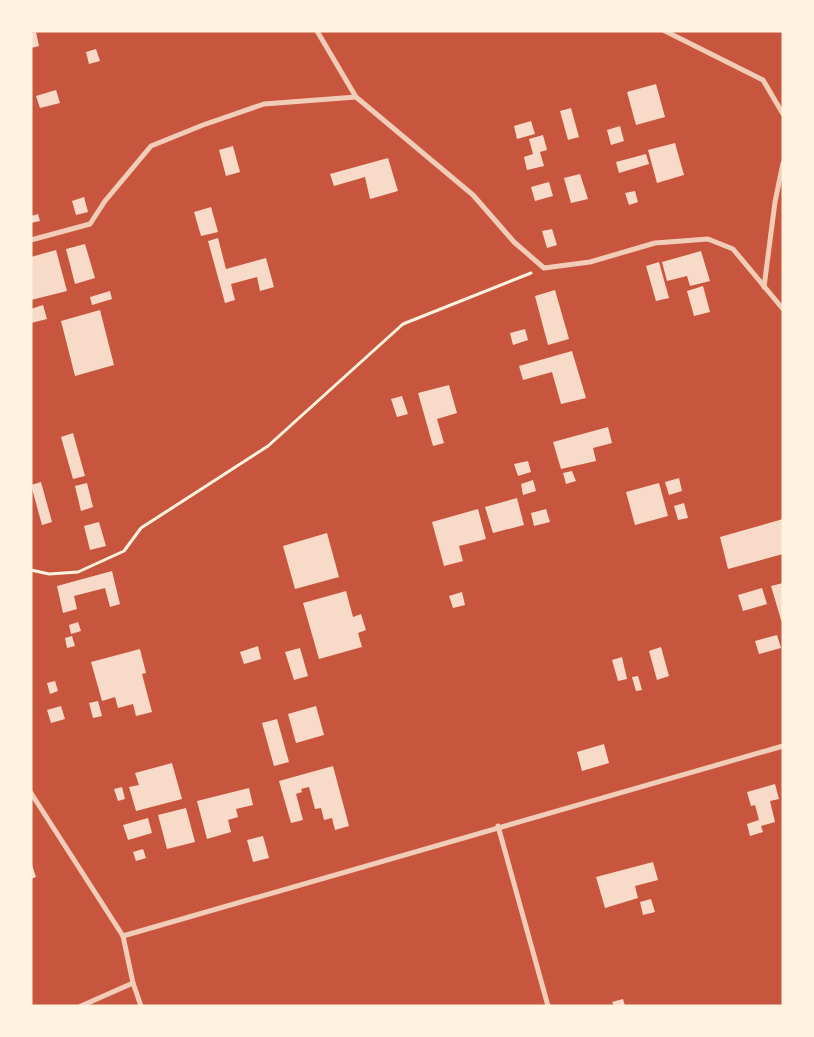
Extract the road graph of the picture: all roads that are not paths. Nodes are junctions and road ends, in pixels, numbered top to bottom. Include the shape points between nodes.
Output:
1 (318, 31) edge
2 (665, 31) edge
3 (356, 97) junction
4 (783, 114) edge
5 (783, 163) edge
6 (31, 240) edge
7 (764, 287) junction
8 (783, 309) edge
9 (783, 746) edge
10 (31, 793) edge
11 (498, 826) junction
12 (123, 936) junction
13 (133, 983) junction
14 (81, 1006) edge
15 (141, 1006) edge
16 (548, 1006) edge

1 - 3 street
2 - 4 street via 763,80
3 - 6 street via 264,104 150,146 90,224
3 - 7 street via 473,195 514,242 544,268 590,262 655,243 708,239 733,249
5 - 7 street
7 - 8 street
9 - 11 street
10 - 12 street
11 - 12 street
11 - 16 street
12 - 13 street
13 - 14 street
13 - 15 street

